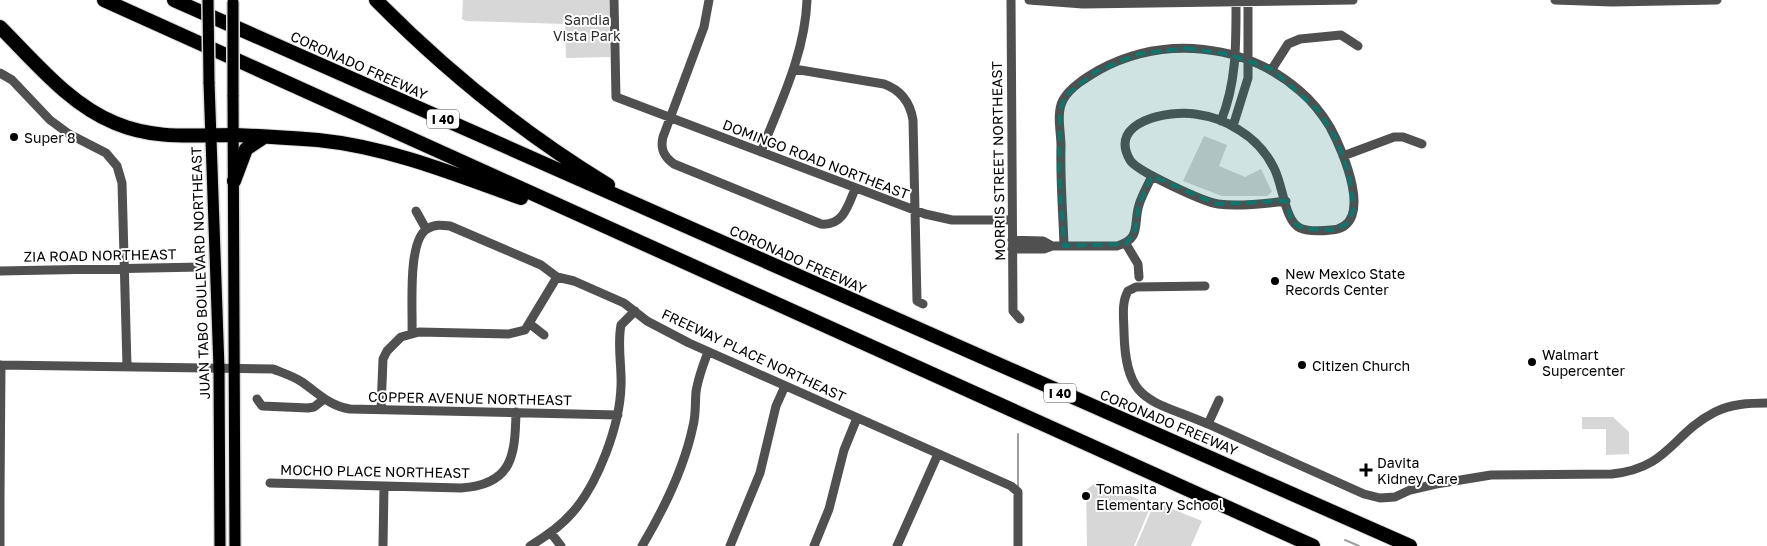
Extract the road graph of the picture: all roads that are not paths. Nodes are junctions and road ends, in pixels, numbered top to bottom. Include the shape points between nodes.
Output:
1 (104, 0) edge
2 (174, 0) edge
3 (208, 0) edge
4 (376, 0) edge
5 (614, 0) edge
6 (708, 0) edge
7 (807, 0) edge
8 (1011, 0) edge
9 (1029, 0) edge
10 (1352, 0) edge
11 (1555, 0) edge
12 (1717, 0) edge
13 (233, 1) edge
14 (1236, 1) edge
15 (1248, 1) edge
16 (1599, 1) edge
17 (1612, 1) edge
18 (0, 27) edge
19 (1358, 46) dead end
20 (1236, 56) junction
21 (1248, 60) junction
22 (794, 69) junction
23 (1272, 69) junction
24 (0, 73) edge
25 (670, 118) junction
26 (1222, 121) junction
27 (1233, 126) junction
28 (234, 135) junction
29 (210, 136) junction
30 (264, 137) junction
31 (1422, 144) dead end
32 (761, 152) junction
33 (1343, 156) junction
34 (1152, 176) junction
35 (234, 181) junction
36 (855, 189) junction
37 (1286, 201) junction
38 (416, 211) dead end
39 (915, 211) junction
40 (1012, 220) junction
41 (426, 229) junction
42 (621, 234) junction
43 (711, 239) junction
44 (1126, 244) junction
45 (1012, 245) junction
46 (1064, 246) junction
47 (201, 267) dead end
48 (125, 269) junction
49 (0, 271) edge
50 (557, 277) junction
51 (1139, 277) dead end
52 (1205, 286) dead end
53 (923, 304) dead end
54 (635, 311) junction
55 (1020, 319) dead end
56 (530, 324) junction
57 (412, 333) junction
58 (544, 335) dead end
59 (708, 352) junction
60 (1, 365) edge
61 (126, 366) junction
62 (220, 368) junction
63 (234, 368) junction
64 (785, 386) junction
65 (257, 399) dead end
66 (323, 400) junction
67 (1219, 400) dead end
68 (1767, 403) edge
69 (381, 409) junction
70 (516, 412) junction
71 (1, 414) edge
72 (618, 415) junction
73 (857, 418) junction
74 (1208, 424) junction
75 (938, 454) junction
76 (270, 484) dead end
77 (384, 486) junction
78 (0, 497) edge
79 (220, 512) junction
80 (235, 512) junction
81 (551, 533) junction
82 (0, 546) edge
83 (220, 546) edge
84 (235, 546) edge
85 (382, 546) edge
86 (530, 546) edge
87 (561, 546) edge
88 (642, 546) edge
89 (730, 546) edge
90 (814, 546) edge
91 (897, 546) edge
92 (1018, 546) edge
93 (1313, 546) edge
94 (1410, 546) edge

1 - 42 highway, I 40
2 - 43 highway, CORONADO FREEWAY / I 40
3 - 29 main road, JUAN TABO BOULEVARD NORTHEAST, bridge
4 - 43 highway via 478,96 548,147 611,187
5 - 25 street, DOMINGO ROAD NORTHEAST via 616,97
6 - 25 street via 704,27
7 - 22 street via 804,32
8 - 40 street, MORRIS STREET NORTHEAST
9 - 14 street via 1083,4
10 - 15 street
11 - 16 street
12 - 17 street
13 - 28 main road, bridge
14 - 15 street
14 - 20 street
15 - 21 street
16 - 17 street
18 - 29 highway via 55,83 82,105 116,124 149,133
19 - 23 street via 1341,35 1300,39 1285,48
20 - 21 street
20 - 26 street via 1231,95
20 - 46 street via 1186,48 1138,54 1095,72 1066,96 1060,107 1059,165
21 - 23 street
21 - 27 street via 1245,90
22 - 32 street
22 - 39 street via 884,84 903,95 913,120
23 - 33 street via 1306,96
24 - 48 street via 12,80 50,120 106,153 117,166 122,183
25 - 32 street, DOMINGO ROAD NORTHEAST
25 - 36 street via 662,145 669,160 817,223 830,224 840,219
26 - 27 street
26 - 34 street via 1185,113 1162,114 1142,122 1129,132 1127,152 1133,164
27 - 37 street via 1252,138 1267,156
28 - 29 highway
28 - 30 highway
28 - 35 main road
29 - 62 main road, JUAN TABO BOULEVARD NORTHEAST
30 - 35 highway via 246,148
30 - 42 highway via 346,144 383,151
31 - 33 street via 1394,137
32 - 36 street, DOMINGO ROAD NORTHEAST
33 - 37 street via 1351,184 1354,213 1344,226 1326,230 1296,226 1289,218
34 - 37 street via 1216,204
34 - 44 street via 1139,205 1135,233
35 - 63 main road
36 - 39 street, DOMINGO ROAD NORTHEAST
38 - 41 street
39 - 40 street, DOMINGO ROAD NORTHEAST via 952,220
39 - 53 street via 917,301
40 - 45 street, MORRIS STREET NORTHEAST
41 - 50 street, FREEWAY PLACE NORTHEAST via 450,226 541,265
41 - 57 street via 415,250
42 - 93 highway, I 40
43 - 94 highway, CORONADO FREEWAY / I 40
44 - 46 street
44 - 51 street via 1138,264
45 - 46 street via 1044,250
45 - 55 street, MORRIS STREET NORTHEAST via 1013,311
47 - 48 street, ZIA ROAD NORTHEAST
48 - 49 street, ZIA ROAD NORTHEAST
48 - 61 street
50 - 54 street, FREEWAY PLACE NORTHEAST via 574,281
50 - 56 street
52 - 74 street via 1136,287 1125,296 1124,311 1127,367 1137,390 1145,397
54 - 59 street, FREEWAY PLACE NORTHEAST via 662,330
54 - 72 street via 620,330 622,386
56 - 57 street via 525,330 508,334
56 - 58 street
57 - 69 street via 394,343 383,359
59 - 64 street, FREEWAY PLACE NORTHEAST
59 - 88 street via 701,370 694,425 683,462
60 - 61 street, COPPER AVENUE NORTHEAST
60 - 71 street
61 - 62 street, COPPER AVENUE NORTHEAST
62 - 63 street, COPPER AVENUE NORTHEAST
62 - 79 main road, JUAN TABO BOULEVARD NORTHEAST
63 - 66 street, COPPER AVENUE NORTHEAST via 273,369 301,381
63 - 80 main road
64 - 73 street, FREEWAY PLACE NORTHEAST
64 - 89 street via 776,406 760,473
65 - 66 street via 262,406 308,408
66 - 69 street, COPPER AVENUE NORTHEAST via 345,408
67 - 74 street
68 - 74 street via 1742,404 1716,411 1700,421 1663,456 1630,471 1491,475 1434,484 1388,498 1372,498
69 - 70 street, COPPER AVENUE NORTHEAST
70 - 72 street, COPPER AVENUE NORTHEAST
70 - 77 street, MOCHO PLACE NORTHEAST via 513,456 506,468 491,480 471,487
71 - 78 street
72 - 81 street via 587,490 573,512
73 - 75 street, FREEWAY PLACE NORTHEAST
73 - 90 street
75 - 91 street
75 - 92 street, FREEWAY PLACE NORTHEAST via 1018,492
76 - 77 street, MOCHO PLACE NORTHEAST
77 - 85 street
78 - 82 street
79 - 80 main road
79 - 83 main road, JUAN TABO BOULEVARD NORTHEAST
80 - 84 main road
81 - 86 street
81 - 87 street

